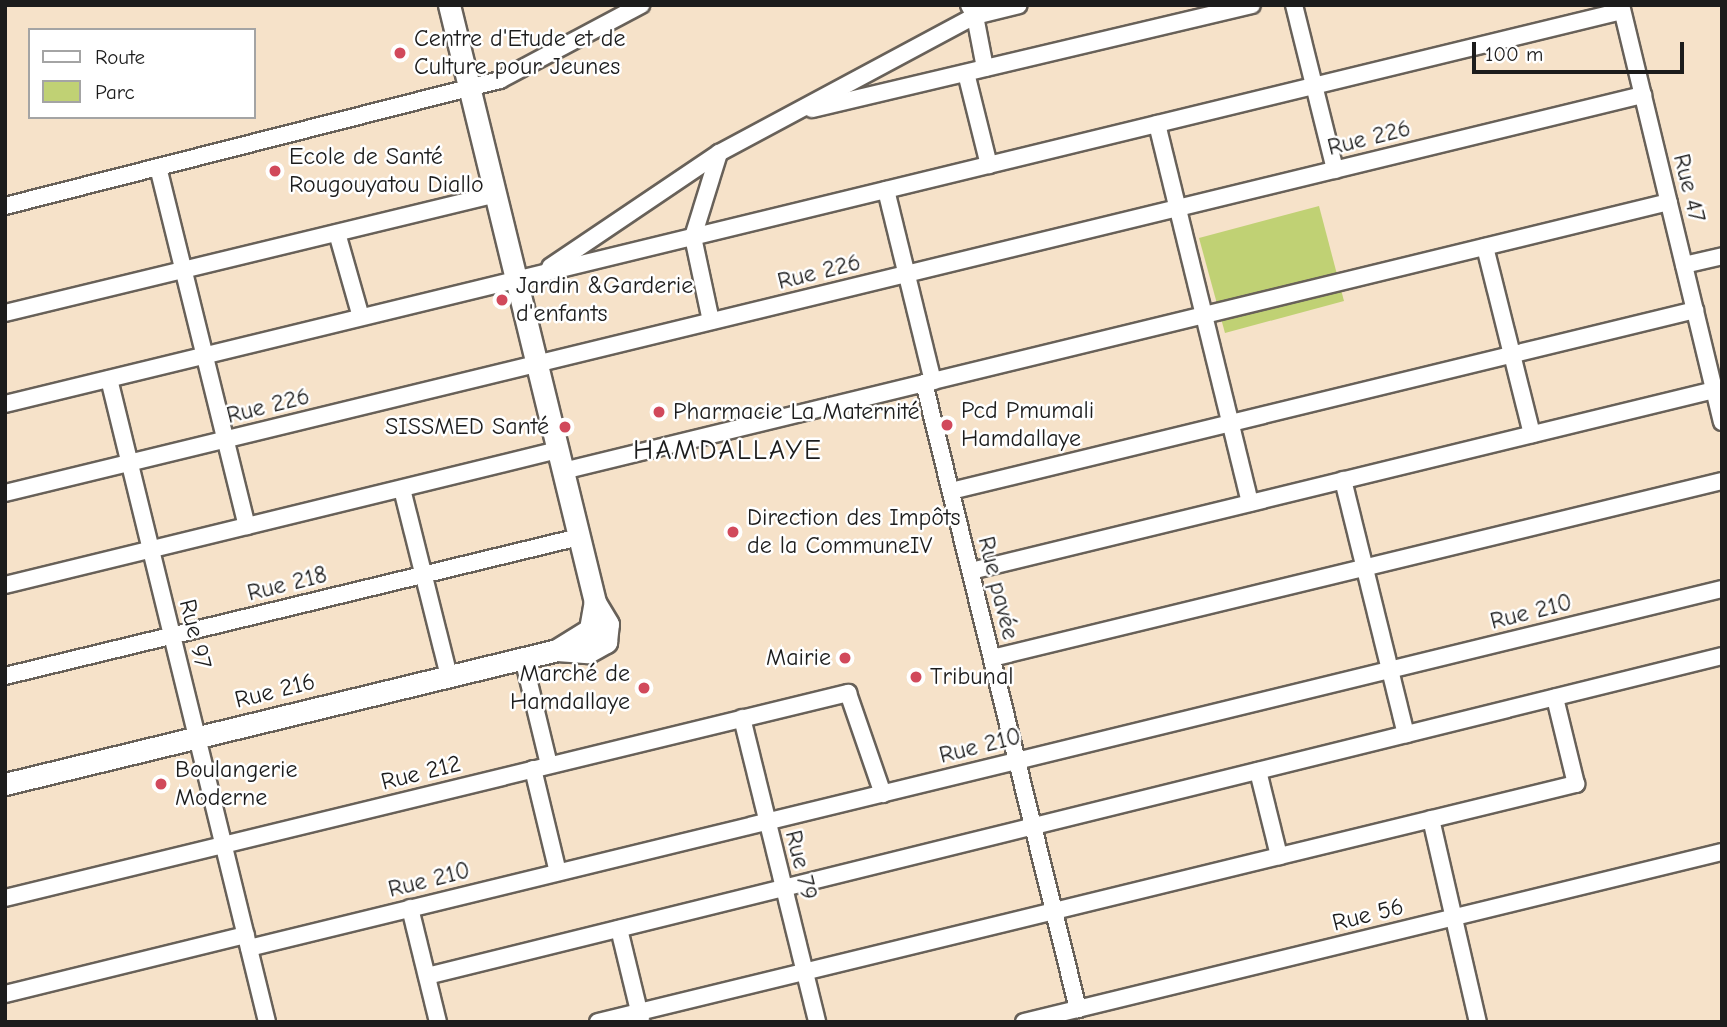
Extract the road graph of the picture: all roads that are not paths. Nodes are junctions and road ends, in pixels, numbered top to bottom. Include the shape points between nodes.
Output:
1 (449, 5) edge
2 (641, 5) edge
3 (1019, 5) edge
4 (1252, 5) edge
5 (1294, 5) edge
6 (1621, 8) edge
7 (972, 10) edge
8 (609, 13) edge
9 (985, 68) junction
10 (966, 73) junction
11 (1314, 86) junction
12 (471, 87) junction
13 (1643, 95) junction
14 (789, 115) junction
15 (1157, 124) junction
16 (719, 153) junction
17 (989, 165) junction
18 (159, 167) junction
19 (1335, 170) junction
20 (886, 190) junction
21 (498, 194) junction
22 (1669, 202) junction
23 (5, 206) edge
24 (1177, 208) junction
25 (337, 233) junction
26 (693, 237) junction
27 (1485, 247) junction
28 (1722, 256) edge
29 (1684, 265) junction
30 (184, 270) junction
31 (539, 274) junction
32 (907, 274) junction
33 (518, 279) junction
34 (1695, 310) junction
35 (5, 313) edge
36 (1204, 315) junction
37 (361, 317) junction
38 (711, 321) junction
39 (205, 355) junction
40 (1512, 355) junction
41 (538, 364) junction
42 (109, 379) junction
43 (929, 382) junction
44 (1714, 390) junction
45 (5, 404) edge
46 (1722, 422) edge
47 (1230, 423) junction
48 (1532, 434) junction
49 (226, 439) junction
50 (561, 461) junction
51 (130, 463) junction
52 (1343, 480) junction
53 (1722, 481) edge
54 (402, 489) junction
55 (951, 491) junction
56 (5, 493) edge
57 (1250, 503) junction
58 (247, 526) junction
59 (579, 537) junction
60 (151, 550) junction
61 (1365, 567) junction
62 (971, 571) junction
63 (423, 575) junction
64 (5, 585) edge
65 (1722, 589) edge
66 (172, 636) junction
67 (1722, 656) edge
68 (523, 658) junction
69 (992, 658) junction
70 (1390, 670) junction
71 (5, 676) edge
72 (449, 676) junction
73 (1555, 698) junction
74 (742, 718) junction
75 (1406, 734) junction
76 (197, 737) junction
77 (1017, 761) junction
78 (541, 767) junction
79 (1258, 771) junction
80 (5, 784) edge
81 (883, 793) junction
82 (1431, 819) junction
83 (767, 822) junction
84 (1034, 826) junction
85 (223, 845) junction
86 (1722, 852) edge
87 (1279, 856) junction
88 (558, 872) junction
89 (784, 888) junction
90 (5, 898) edge
91 (410, 908) junction
92 (1054, 911) junction
93 (1452, 918) junction
94 (619, 929) junction
95 (247, 941) junction
96 (804, 971) junction
97 (427, 976) junction
98 (5, 993) edge
99 (1088, 1012) edge
100 (640, 1017) edge
101 (267, 1022) edge
102 (438, 1022) edge
103 (598, 1022) edge
104 (817, 1022) edge
105 (1024, 1022) edge
106 (1478, 1022) edge

1 - 12 street
2 - 8 street
3 - 7 street
4 - 9 street
5 - 11 street
6 - 11 street
6 - 13 street, Rue 47
7 - 9 street
7 - 14 street
8 - 12 street via 500,80
9 - 10 street
10 - 14 street
10 - 17 street
11 - 15 street
11 - 19 street
12 - 18 street
12 - 21 street
13 - 19 street, Rue 226
13 - 22 street, Rue 47
14 - 16 street
15 - 17 street
15 - 24 street
16 - 26 street
16 - 31 street
17 - 20 street
18 - 23 street
18 - 30 street
19 - 24 street, Rue 226
20 - 26 street
20 - 32 street, Rue pavée
21 - 25 street
21 - 33 street
22 - 27 street
22 - 29 street, Rue 47
24 - 32 street, Rue 226
24 - 36 street
25 - 30 street
25 - 37 street
26 - 31 street
26 - 38 street
27 - 36 street
27 - 40 street
28 - 29 street
29 - 34 street, Rue 47
30 - 35 street
30 - 39 street
31 - 33 street
32 - 38 street, Rue 226
32 - 43 street, Rue pavée
33 - 37 street
33 - 41 street
34 - 40 street
34 - 44 street, Rue 47
36 - 43 street
36 - 47 street
37 - 39 street
38 - 41 street, Rue 226
39 - 42 street
39 - 49 street
40 - 47 street
40 - 48 street
41 - 49 street, Rue 226
41 - 50 street
42 - 45 street
42 - 51 street, Rue 97
43 - 50 street
43 - 55 street, Rue pavée
44 - 46 street, Rue 47
44 - 48 street
47 - 55 street
47 - 57 street
48 - 52 street
49 - 51 street, Rue 226
49 - 58 street
50 - 54 street
50 - 59 street
51 - 56 street, Rue 226
51 - 60 street, Rue 97
52 - 57 street
52 - 61 street
53 - 61 street
54 - 58 street
54 - 63 street
55 - 62 street, Rue pavée
57 - 62 street
58 - 60 street
59 - 63 street, Rue 218
59 - 68 street, Rue 216 via 595,602 590,629 557,650
60 - 64 street
60 - 66 street, Rue 97
61 - 69 street
61 - 70 street
62 - 69 street, Rue pavée
63 - 66 street, Rue 218
63 - 72 street
65 - 70 street, Rue 210
66 - 71 street, Rue 218
66 - 76 street, Rue 97
67 - 73 street
68 - 72 street, Rue 216
68 - 78 street
69 - 77 street, Rue pavée
70 - 75 street
70 - 77 street, Rue 210
72 - 76 street, Rue 216
73 - 75 street
73 - 82 street via 1576,784
74 - 78 street, Rue 212
74 - 81 street, Rue 212 via 848,693
74 - 83 street, Rue 79
75 - 79 street
76 - 80 street, Rue 216
76 - 85 street, Rue 97
77 - 81 street, Rue 210
77 - 84 street, Rue pavée
78 - 85 street, Rue 212
78 - 88 street
79 - 84 street
79 - 87 street
81 - 83 street, Rue 210
82 - 87 street
82 - 93 street
83 - 88 street, Rue 210
83 - 89 street, Rue 79
84 - 89 street
84 - 92 street, Rue pavée
85 - 90 street, Rue 212
85 - 95 street, Rue 97
86 - 93 street, Rue 56
87 - 92 street
88 - 91 street, Rue 210
89 - 94 street
89 - 96 street, Rue 79
91 - 95 street, Rue 210
91 - 97 street
92 - 96 street
92 - 99 street, Rue pavée
93 - 99 street, Rue 56
93 - 106 street
94 - 97 street
94 - 100 street
95 - 98 street, Rue 210
95 - 101 street, Rue 97
96 - 100 street
96 - 104 street, Rue 79
97 - 102 street
99 - 105 street, Rue 56
100 - 103 street

